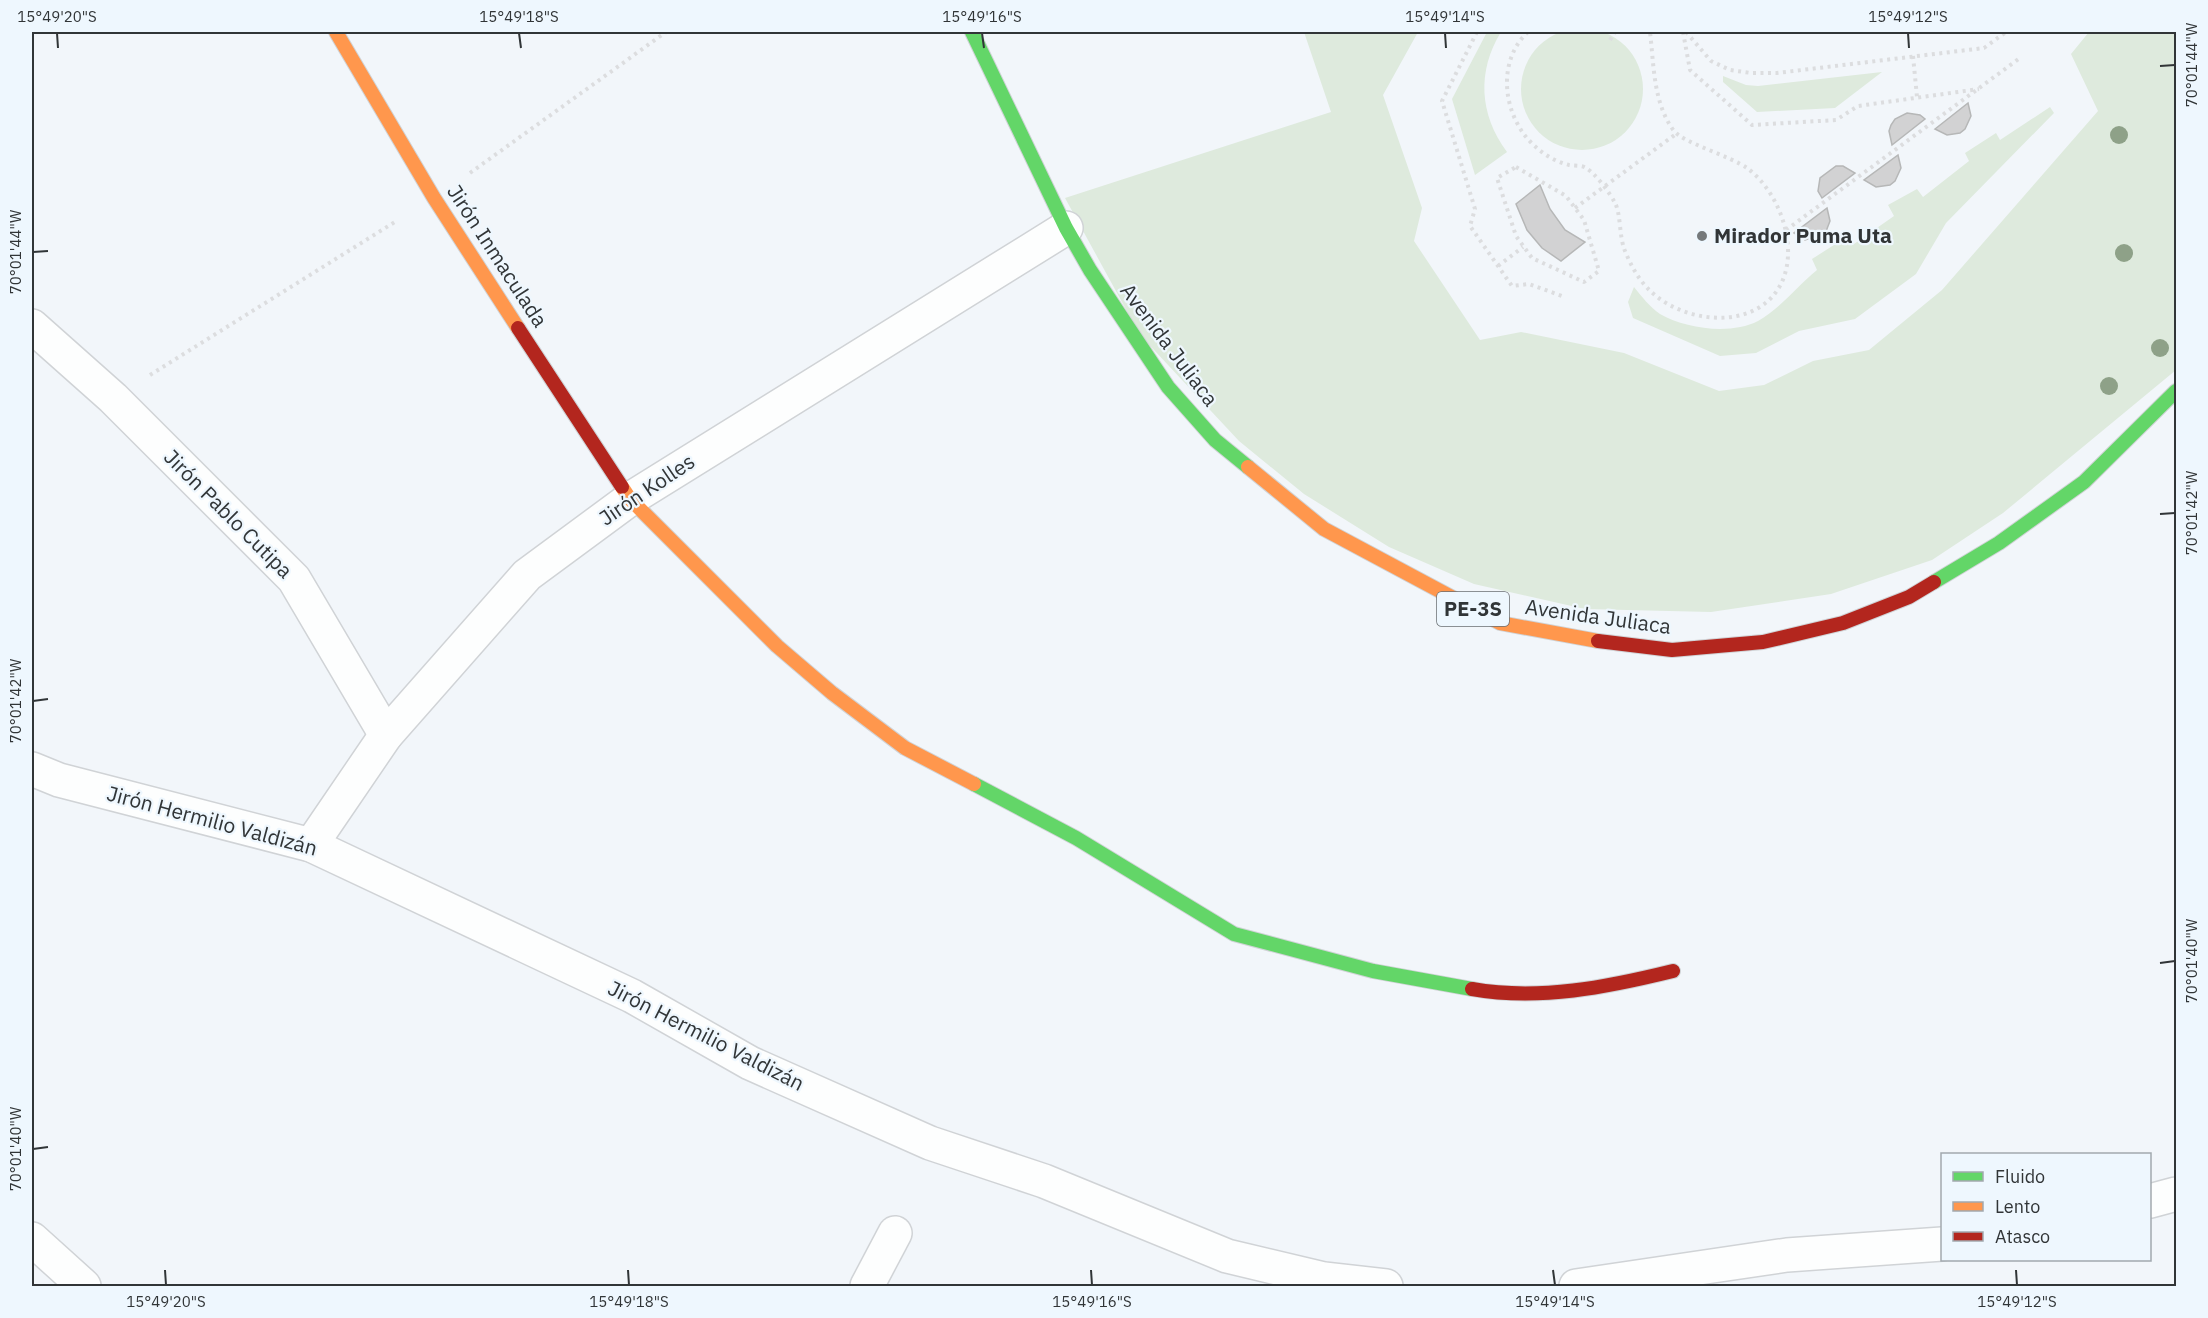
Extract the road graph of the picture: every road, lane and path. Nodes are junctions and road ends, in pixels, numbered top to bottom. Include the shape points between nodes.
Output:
1 (336, 32) edge
2 (972, 32) edge
3 (1477, 32) edge
4 (1528, 32) edge
5 (1616, 32) edge
6 (1650, 32) edge
7 (1685, 32) edge
8 (2006, 32) edge
9 (1610, 40) dead end
10 (1913, 56) junction
11 (2020, 58) dead end
12 (1979, 89) junction
13 (1917, 97) junction
14 (1676, 134) junction
15 (1602, 187) junction
16 (1575, 208) junction
17 (1066, 228) junction
18 (1786, 231) junction
19 (1523, 247) junction
20 (1498, 266) junction
21 (1562, 296) dead end
22 (32, 326) edge
23 (2176, 391) edge
24 (630, 499) junction
25 (386, 735) junction
26 (32, 769) edge
27 (311, 845) junction
28 (1673, 971) dead end
29 (2176, 1194) edge
30 (2151, 1201) edge
31 (895, 1233) dead end
32 (32, 1239) edge
33 (1941, 1244) edge
34 (84, 1287) edge
35 (867, 1287) edge
36 (1386, 1287) edge
37 (1576, 1287) edge

1 - 24 main road, Jirón Inmaculada via 434,198
2 - 17 main road, Avenida Juliaca / PE-3S
3 - 20 path via 1442,101 1475,209 1470,226
4 - 15 path via 1514,48 1507,69 1506,90 1512,111 1536,148 1554,160 1586,167
5 - 9 path
6 - 14 path via 1658,101
7 - 10 path via 1711,61 1730,70 1752,73
7 - 13 path via 1690,70 1752,125 1836,120 1858,106
8 - 10 path via 1984,48
10 - 13 path
11 - 12 path
12 - 13 path
12 - 18 path
14 - 15 path
14 - 18 path via 1748,169 1772,198
15 - 16 path
15 - 18 path via 1616,204 1624,249 1642,283 1656,296 1688,312 1734,317 1767,302 1784,281
16 - 19 path via 1584,220 1599,271 1584,282 1532,258
16 - 19 path via 1566,196 1516,167 1497,178
17 - 23 main road, Avenida Juliaca / PE-3S via 1124,324 1168,387 1215,440 1324,529 1500,623 1574,638 1672,650 1763,642 1843,623 1909,597 1999,543 2084,482
17 - 24 street, Jirón Kolles
19 - 20 path
20 - 21 path via 1512,286 1529,284
22 - 25 street, Jirón Pablo Cutipa via 113,398 294,579
24 - 25 street, Jirón Kolles via 527,575
24 - 28 main road, Jirón Inmaculada via 777,646 905,748 1076,838 1234,934 1373,971 1495,993 1598,989
25 - 27 street, Jirón Kolles
26 - 27 street, Jirón Hermilio Valdizán via 59,780
27 - 36 street, Jirón Hermilio Valdizán via 632,996 750,1063 930,1143 1044,1181 1227,1256 1324,1279
29 - 30 street
31 - 35 street
32 - 34 street
33 - 37 street via 1787,1255

